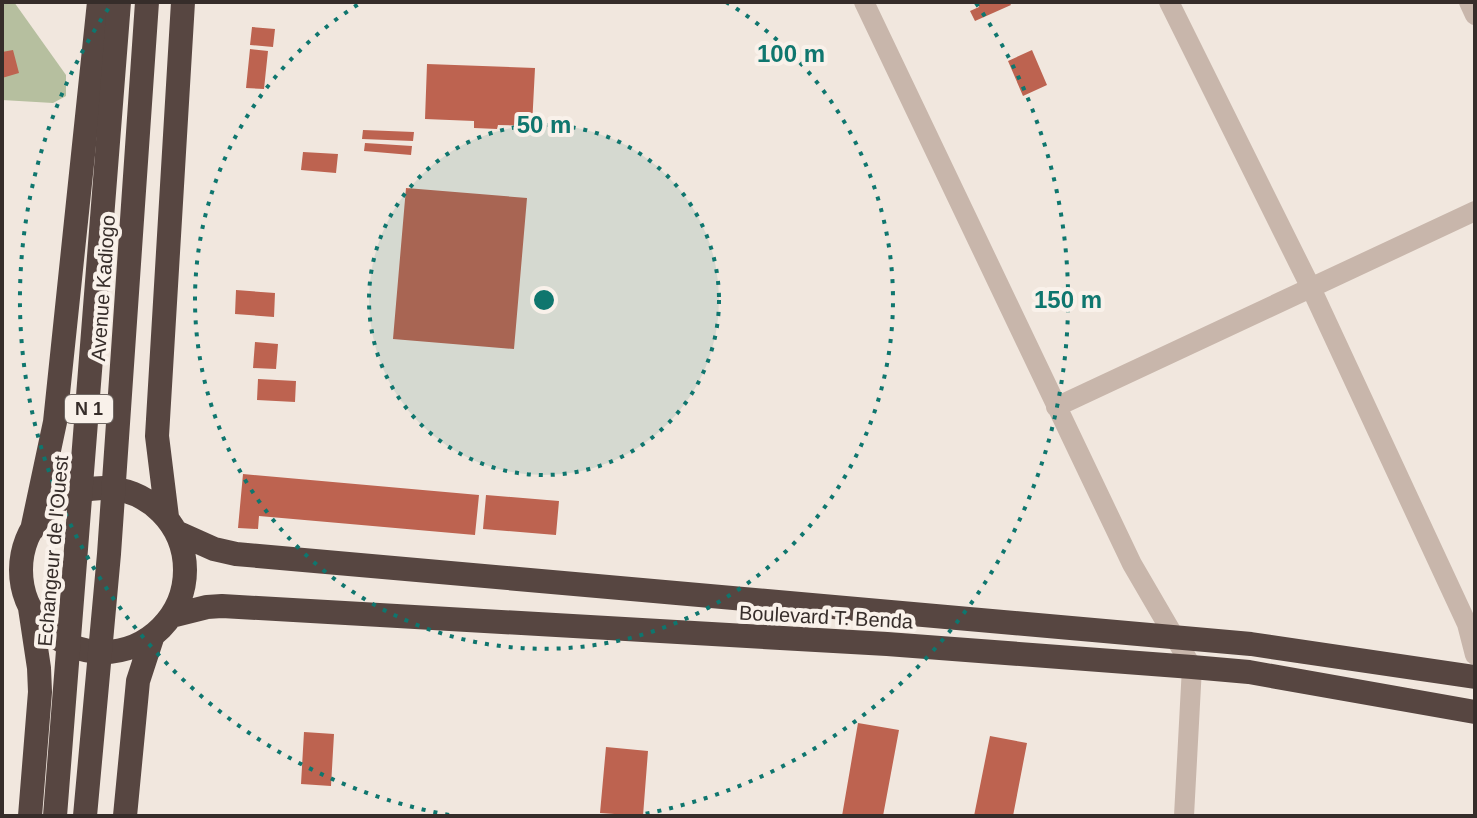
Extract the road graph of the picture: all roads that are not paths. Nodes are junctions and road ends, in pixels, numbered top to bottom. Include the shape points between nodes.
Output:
1 (82, 2) edge
2 (99, 2) edge
3 (119, 2) edge
4 (147, 2) edge
5 (183, 2) edge
6 (864, 2) edge
7 (1169, 2) edge
8 (1469, 2) edge
9 (1475, 15) edge
10 (94, 50) junction
11 (1475, 211) edge
12 (1311, 288) junction
13 (1056, 407) junction
14 (171, 524) junction
15 (32, 530) junction
16 (29, 606) junction
17 (171, 616) junction
18 (153, 635) junction
19 (1175, 637) junction
20 (1475, 655) edge
21 (1192, 667) junction
22 (1475, 677) edge
23 (1475, 712) edge
24 (30, 816) edge
25 (55, 816) edge
26 (85, 816) edge
27 (125, 816) edge
28 (1184, 816) edge

1 - 10 highway
2 - 10 highway, N 1
3 - 25 highway, Echangeur de l'Ouest / N 1, bridge
4 - 26 highway, Avenue Kadiogo / N 1, bridge via 109,554
5 - 14 highway via 157,436
6 - 13 street
7 - 12 street
8 - 9 street
10 - 15 highway, N 1 via 55,422
11 - 12 street
12 - 13 street
12 - 20 street via 1467,624
13 - 19 street via 1132,564
14 - 15 highway, N 1 via 135,494 96,488 59,501
14 - 17 highway via 183,548 185,574
14 - 19 highway, Boulevard T. Benda via 214,549 236,554
15 - 16 highway, N 1 via 22,568
16 - 18 highway via 52,634 84,650 120,650
16 - 24 highway, N 1 via 40,692
17 - 18 highway
17 - 21 highway, Boulevard T. Benda via 222,606
18 - 27 highway via 138,681
19 - 21 street
19 - 22 highway, Boulevard T. Benda
21 - 23 highway, Boulevard T. Benda via 1249,672
21 - 28 street

